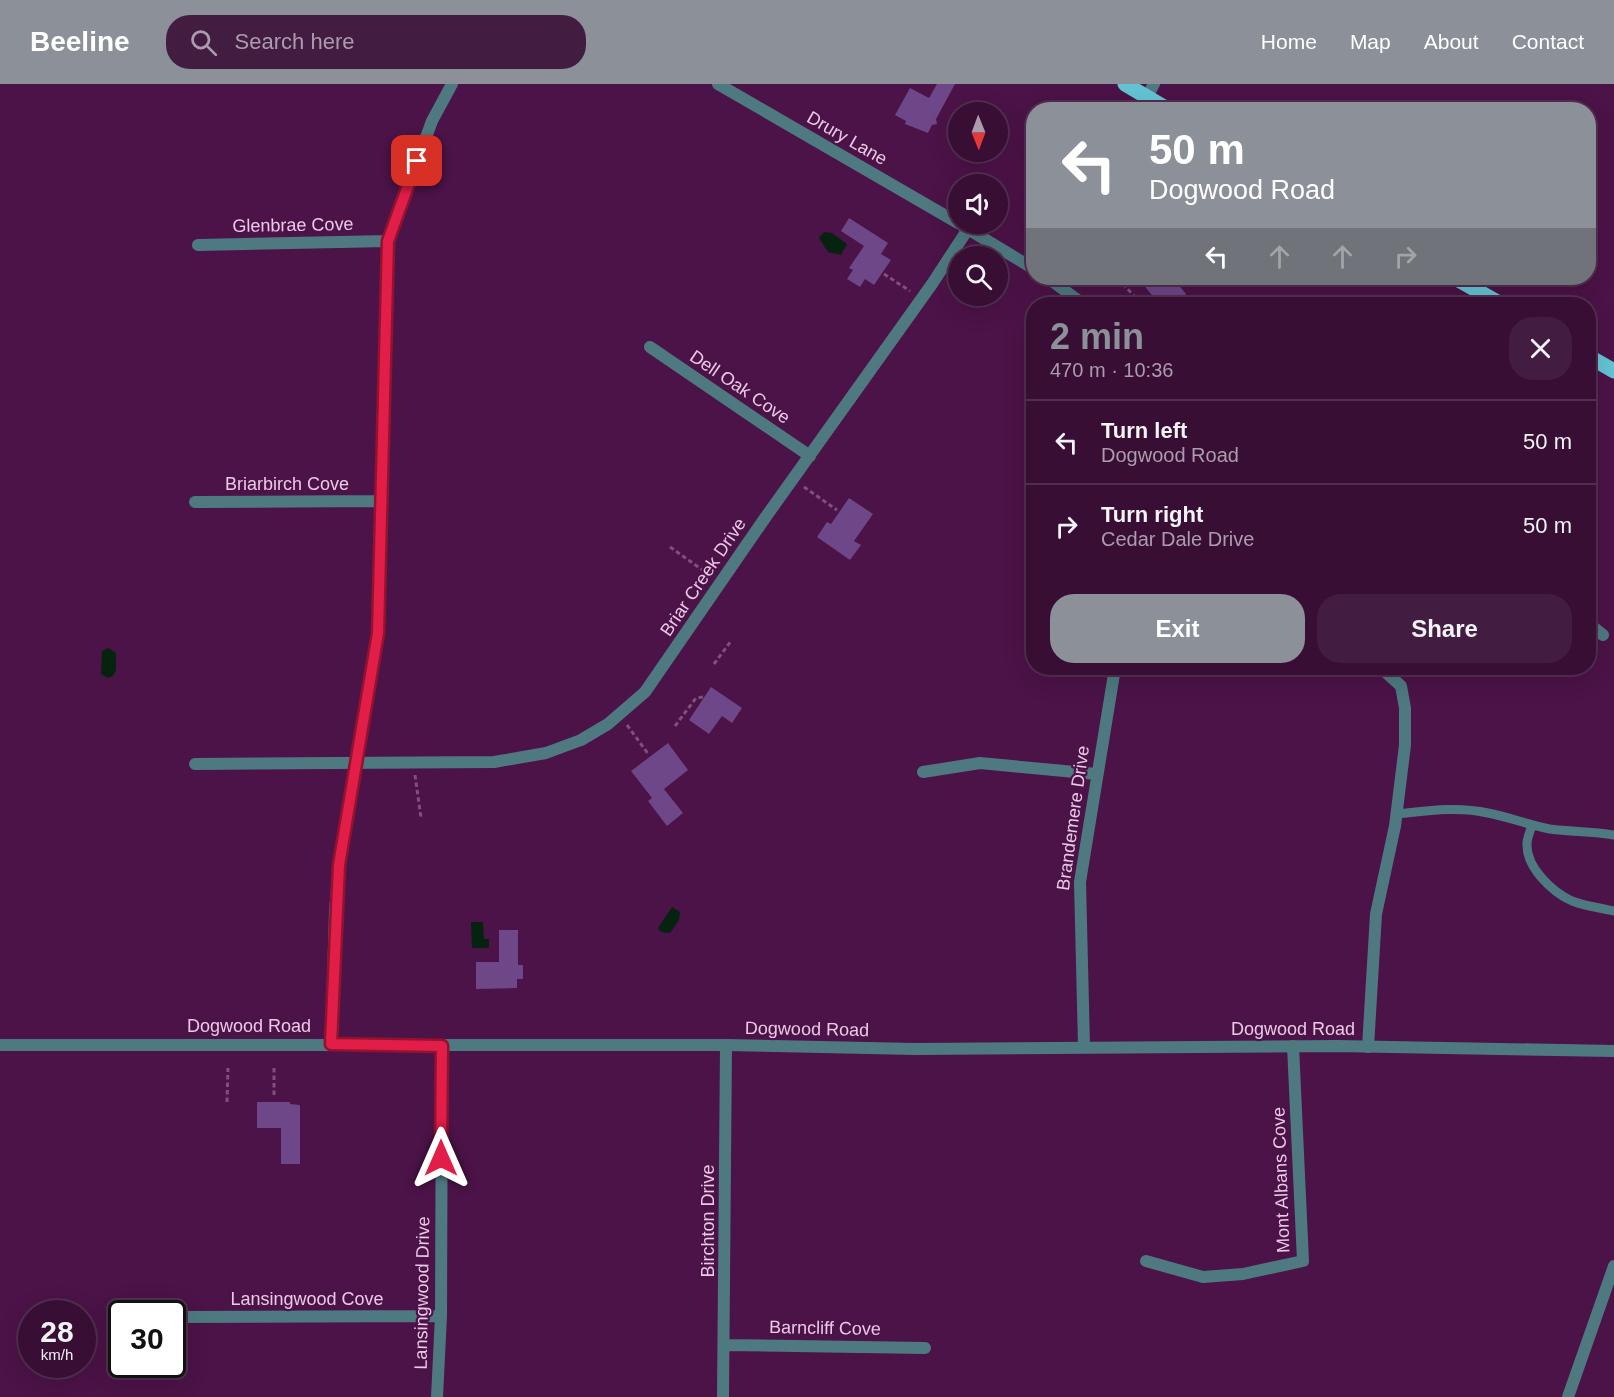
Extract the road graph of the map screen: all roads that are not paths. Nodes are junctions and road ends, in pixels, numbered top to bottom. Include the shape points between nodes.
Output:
1 (452, 84) edge
2 (718, 84) edge
3 (1125, 84) edge
4 (1151, 90) edge
5 (1162, 102) edge
6 (948, 217) edge
7 (957, 234) edge
8 (977, 234) edge
9 (388, 241) junction
10 (198, 245) dead end
11 (1026, 264) edge
12 (1057, 285) edge
13 (1463, 285) edge
14 (1074, 297) edge
15 (1476, 297) edge
16 (650, 347) dead end
17 (1596, 361) edge
18 (1614, 371) edge
19 (810, 456) junction
20 (379, 501) junction
21 (195, 502) dead end
22 (1596, 629) edge
23 (1603, 635) dead end
24 (1114, 675) edge
25 (1389, 675) edge
26 (355, 762) junction
27 (195, 764) dead end
28 (923, 772) dead end
29 (1096, 774) junction
30 (1396, 814) junction
31 (1533, 825) junction
32 (1614, 835) edge
33 (1614, 911) edge
34 (331, 1044) junction
35 (0, 1045) edge
36 (726, 1045) junction
37 (442, 1046) junction
38 (1084, 1046) junction
39 (1293, 1046) junction
40 (1368, 1047) junction
41 (1614, 1051) edge
42 (1146, 1261) dead end
43 (1614, 1266) edge
44 (441, 1316) junction
45 (186, 1317) edge
46 (726, 1345) junction
47 (925, 1348) dead end
48 (437, 1397) edge
49 (723, 1397) edge
50 (1568, 1397) edge

1 - 9 street via 432,121
2 - 6 street, Drury Lane
3 - 4 main road
4 - 5 main road
7 - 19 street, Briar Creek Drive via 932,284
8 - 11 street
9 - 10 street, Glenbrae Cove
9 - 20 street
12 - 14 street
13 - 15 main road
16 - 19 street, Dell Oak Cove
17 - 18 main road
19 - 26 street, Briar Creek Drive via 645,692 608,724 581,740 519,759
20 - 21 street, Briarbirch Cove
20 - 26 street via 378,633
22 - 23 street
24 - 29 street, Brandemere Drive
25 - 30 street via 1401,686 1405,708 1405,745
26 - 27 street, Briar Creek Drive
26 - 34 street via 336,899
28 - 29 street via 981,763
29 - 38 street, Brandemere Drive via 1080,882
30 - 31 lane via 1441,809 1486,812
30 - 40 street via 1376,914
31 - 32 lane
31 - 33 lane via 1528,853 1543,878 1571,900
34 - 35 street, Dogwood Road
34 - 37 street, Dogwood Road
36 - 37 street, Dogwood Road
36 - 38 street, Dogwood Road via 915,1049
36 - 46 street, Birchton Drive
37 - 44 street, Lansingwood Drive
38 - 39 street, Dogwood Road
39 - 40 street, Dogwood Road
39 - 42 street, Mont Albans Cove via 1303,1262 1244,1274 1203,1277
40 - 41 street, Dogwood Road
43 - 50 street
44 - 45 street, Lansingwood Cove
44 - 48 street, Lansingwood Drive
46 - 47 street, Barncliff Cove
46 - 49 street, Birchton Drive

